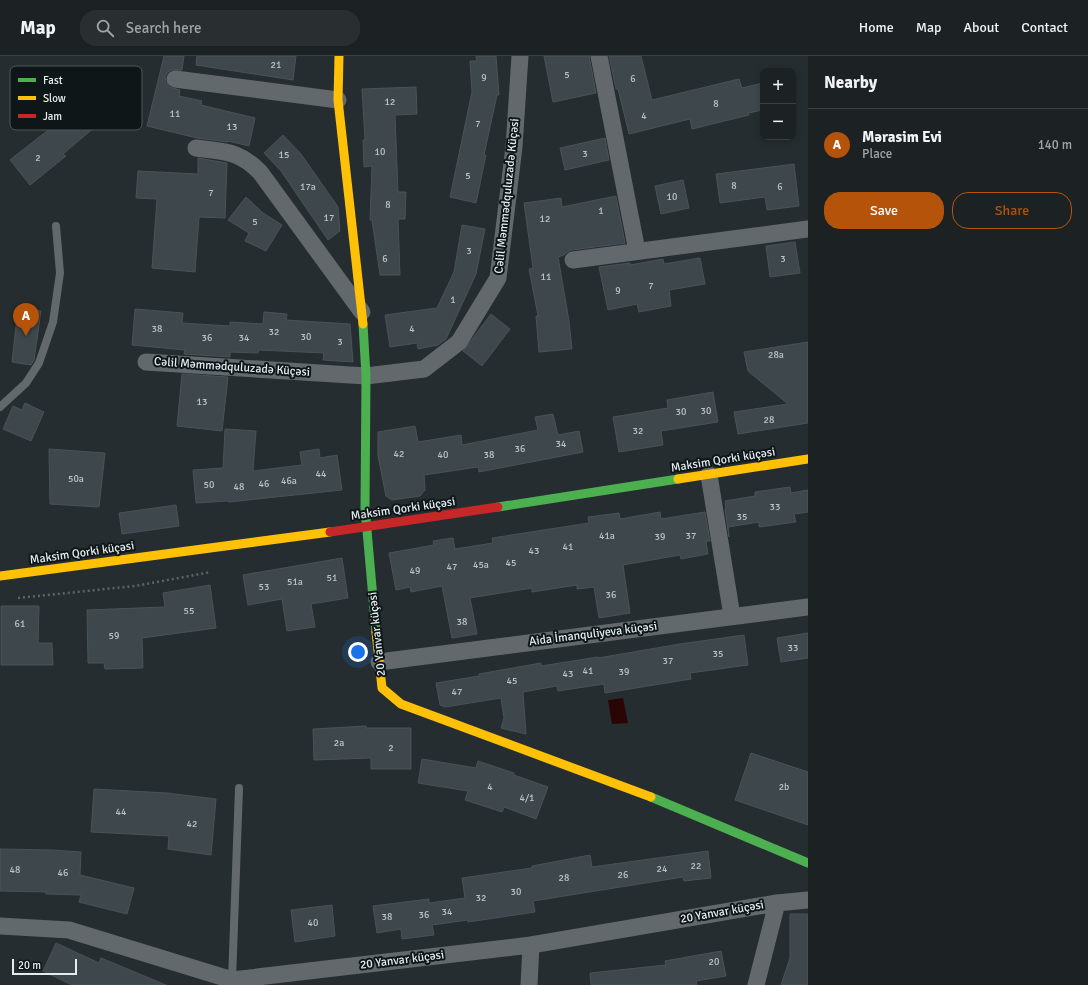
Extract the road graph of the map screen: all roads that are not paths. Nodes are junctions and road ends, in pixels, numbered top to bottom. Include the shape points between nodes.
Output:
1 (339, 56) edge
2 (520, 56) edge
3 (599, 56) edge
4 (174, 79) dead end
5 (338, 100) junction
6 (196, 148) dead end
7 (56, 226) dead end
8 (808, 229) edge
9 (637, 251) junction
10 (573, 260) dead end
11 (362, 312) junction
12 (146, 362) dead end
13 (366, 376) junction
14 (0, 407) edge
15 (808, 459) edge
16 (709, 475) junction
17 (367, 527) junction
18 (1, 574) edge
19 (808, 607) edge
20 (732, 616) junction
21 (379, 662) junction
22 (239, 788) dead end
23 (808, 863) edge
24 (808, 900) edge
25 (777, 903) junction
26 (0, 926) edge
27 (531, 945) junction
28 (232, 982) edge
29 (529, 985) edge
30 (756, 985) edge

1 - 5 street
2 - 13 street, Cəlil Məmmədquluzadə Küçəsi via 514,147 498,278 459,342 424,369
3 - 9 street
4 - 5 street
5 - 11 street
6 - 11 street via 234,154 250,162 260,172
7 - 14 lane via 60,273 53,322 39,363 26,383
8 - 9 street
9 - 10 street
11 - 13 street
12 - 13 street, Cəlil Məmmədquluzadə Küçəsi
13 - 17 street
15 - 16 street, Maksim Qorki küçəsi
16 - 17 street, Maksim Qorki küçəsi
16 - 20 street
17 - 18 street, Maksim Qorki küçəsi
17 - 21 street, 20 Yanvar küçəsi
19 - 20 street, Aida İmanquliyeva küçəsi
20 - 21 street, Aida İmanquliyeva küçəsi
21 - 23 street, 20 Yanvar küçəsi via 382,688 401,704 641,793
22 - 28 lane
24 - 25 street, 20 Yanvar küçəsi
25 - 27 street, 20 Yanvar küçəsi
25 - 30 street
26 - 28 street, 20 Yanvar küçəsi via 69,930
27 - 28 street, 20 Yanvar küçəsi
27 - 29 street

